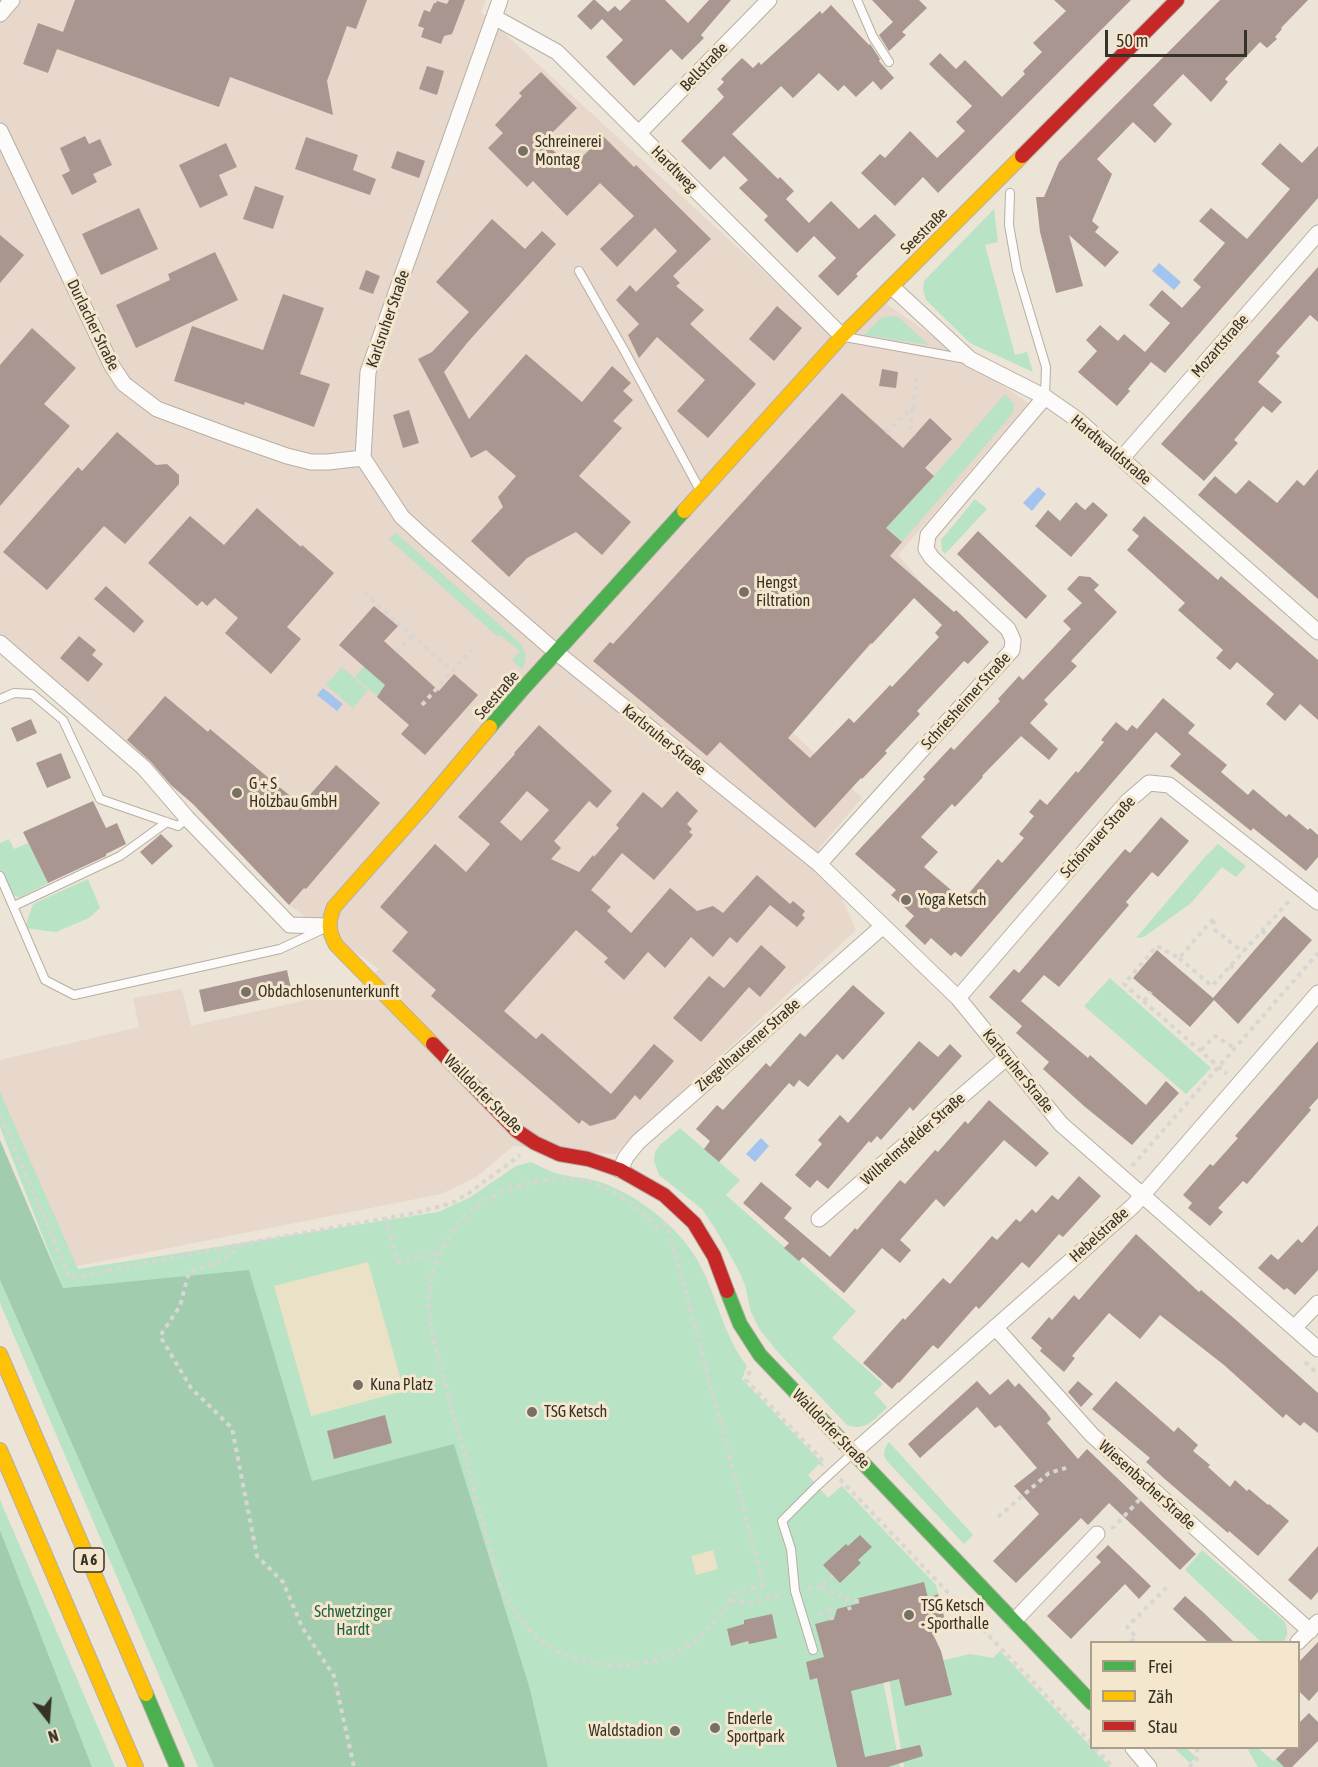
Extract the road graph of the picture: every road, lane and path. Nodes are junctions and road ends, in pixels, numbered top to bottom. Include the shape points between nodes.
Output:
1 (12, 0) edge
2 (500, 0) edge
3 (769, 0) edge
4 (856, 0) edge
5 (1177, 0) edge
6 (0, 14) edge
7 (494, 17) junction
8 (889, 62) dead end
9 (0, 130) edge
10 (639, 133) junction
11 (1010, 193) dead end
12 (1318, 233) edge
13 (579, 271) dead end
14 (892, 287) junction
15 (843, 336) junction
16 (970, 359) junction
17 (917, 376) dead end
18 (1045, 397) junction
19 (913, 407) junction
20 (886, 433) dead end
21 (915, 435) dead end
22 (363, 458) junction
23 (1122, 458) junction
24 (701, 491) junction
25 (364, 592) dead end
26 (1318, 632) edge
27 (412, 635) junction
28 (0, 643) edge
29 (472, 649) dead end
30 (396, 652) dead end
31 (556, 652) junction
32 (452, 670) junction
33 (0, 699) edge
34 (422, 705) dead end
35 (186, 818) junction
36 (167, 822) junction
37 (819, 864) junction
38 (0, 876) edge
39 (1300, 888) junction
40 (1318, 902) edge
41 (14, 906) junction
42 (328, 926) junction
43 (883, 926) junction
44 (1262, 931) junction
45 (1268, 936) dead end
46 (1243, 952) junction
47 (1318, 953) edge
48 (1179, 958) junction
49 (1230, 965) junction
50 (1236, 971) dead end
51 (1151, 992) dead end
52 (1318, 993) edge
53 (958, 998) junction
54 (1144, 1001) junction
55 (1236, 1049) junction
56 (1201, 1051) junction
57 (1006, 1058) junction
58 (1220, 1067) junction
59 (1239, 1084) junction
60 (0, 1115) edge
61 (535, 1143) junction
62 (620, 1170) junction
63 (1122, 1178) junction
64 (1142, 1196) junction
65 (386, 1218) junction
66 (819, 1219) dead end
67 (243, 1244) junction
68 (441, 1252) junction
69 (1318, 1303) edge
70 (996, 1327) junction
71 (1294, 1328) junction
72 (1318, 1349) edge
73 (0, 1354) edge
74 (752, 1367) dead end
75 (0, 1450) edge
76 (854, 1452) junction
77 (1066, 1468) dead end
78 (833, 1471) junction
79 (1150, 1488) junction
80 (998, 1517) dead end
81 (1114, 1527) dead end
82 (1097, 1534) dead end
83 (833, 1576) dead end
84 (1169, 1585) dead end
85 (795, 1591) junction
86 (846, 1598) junction
87 (731, 1600) junction
88 (862, 1602) dead end
89 (850, 1610) dead end
90 (819, 1614) dead end
91 (832, 1620) dead end
92 (1014, 1621) junction
93 (1314, 1626) edge
94 (1132, 1641) edge
95 (1299, 1641) edge
96 (813, 1650) dead end
97 (1090, 1701) edge
98 (1090, 1741) edge
99 (1096, 1749) edge
100 (1134, 1749) edge
101 (1197, 1749) edge
102 (136, 1767) edge
103 (177, 1767) edge
104 (354, 1767) edge
105 (1113, 1767) edge
106 (1149, 1767) edge
107 (1189, 1767) edge

1 - 6 street
2 - 7 street, Karlsruher Straße
3 - 10 street, Bellstraße
4 - 8 lane
5 - 14 main road, Seestraße
7 - 10 street, Hardtweg via 557,52
7 - 22 street, Karlsruher Straße via 369,372
9 - 22 street, Durlacher Straße via 124,384 157,409 287,456 311,462
10 - 15 street, Hardtweg
11 - 18 lane via 1009,225 1017,270 1046,367
12 - 23 street, Mozartstraße
13 - 24 lane
14 - 15 main road, Seestraße
14 - 16 street, Hardtwaldstraße
15 - 16 lane
15 - 24 main road, Seestraße
16 - 18 street, Hardtwaldstraße
17 - 19 path
18 - 23 street, Hardtwaldstraße
18 - 37 street, Schriesheimer Straße via 928,535 926,549 1008,629 1012,650
19 - 20 path
19 - 21 path via 910,431
22 - 31 street, Karlsruher Straße via 402,517
23 - 26 street, Hardtwaldstraße
24 - 31 main road, Seestraße
25 - 27 path
27 - 30 path
27 - 32 path
28 - 35 street via 144,768
29 - 32 path
31 - 37 street, Karlsruher Straße
31 - 42 main road, Seestraße via 334,907
32 - 34 path
33 - 36 lane via 14,693 32,694 63,720 100,798
35 - 36 lane via 177,826
35 - 42 street via 290,925
36 - 41 lane via 120,856
37 - 43 street, Karlsruher Straße
38 - 41 lane
39 - 40 street, Schönauer Straße
39 - 44 path
39 - 53 street, Schönauer Straße via 1169,785 1149,783 1127,802
41 - 42 lane via 45,980 74,994 280,949
42 - 61 main road, Walldorfer Straße via 336,945 517,1131
43 - 53 street, Karlsruher Straße
43 - 62 street, Ziegelhausener Straße via 638,1142
44 - 45 path
44 - 46 path
46 - 48 path via 1215,930 1213,919
46 - 49 path
47 - 55 path
48 - 49 path via 1212,986
48 - 54 path via 1157,945 1124,984
49 - 50 path
51 - 54 path
52 - 59 street, Hebelstraße
53 - 57 street, Karlsruher Straße
54 - 56 path
55 - 56 path via 1215,1034
55 - 58 path
56 - 58 path
57 - 63 street, Karlsruher Straße via 1061,1124
57 - 66 street, Wilhelmsfelder Straße
58 - 59 path
58 - 63 path
59 - 64 street, Hebelstraße
60 - 67 path via 70,1278
61 - 62 main road, Walldorfer Straße via 559,1154
61 - 65 path via 452,1203
62 - 76 main road, Walldorfer Straße via 664,1195 694,1223 714,1256 740,1324 760,1355
63 - 64 street, Karlsruher Straße
64 - 70 street, Hebelstraße
64 - 71 street, Karlsruher Straße
65 - 67 path
65 - 68 path via 397,1262
67 - 104 path via 225,1258 189,1272 180,1306 160,1336 190,1388 231,1428 257,1556 283,1582 302,1627 334,1676
68 - 87 path via 430,1288 433,1338 499,1582 522,1622 541,1641 584,1661 607,1666 633,1665 673,1653 696,1640
68 - 87 path via 452,1232 475,1207 511,1189 552,1179 590,1182 642,1211 657,1227 666,1224 764,1586 734,1594
69 - 71 street
70 - 76 street, Hebelstraße
70 - 79 street, Wiesenbacher Straße via 1092,1435
71 - 72 street, Karlsruher Straße
73 - 103 main road, A 6
74 - 78 path via 746,1380
75 - 102 main road, A 6
76 - 78 lane
76 - 92 main road, Walldorfer Straße
77 - 80 path via 1049,1473
78 - 85 lane via 782,1521 791,1549
78 - 98 path
79 - 81 path
79 - 93 street, Wiesenbacher Straße
82 - 92 street
83 - 86 path via 820,1587
84 - 94 path via 1126,1627 1137,1637
85 - 87 path via 749,1604
85 - 96 lane
86 - 88 path
86 - 89 path
90 - 91 path via 829,1609
92 - 97 main road, Walldorfer Straße
93 - 95 street
99 - 105 path
100 - 106 street
101 - 107 path via 1197,1759

